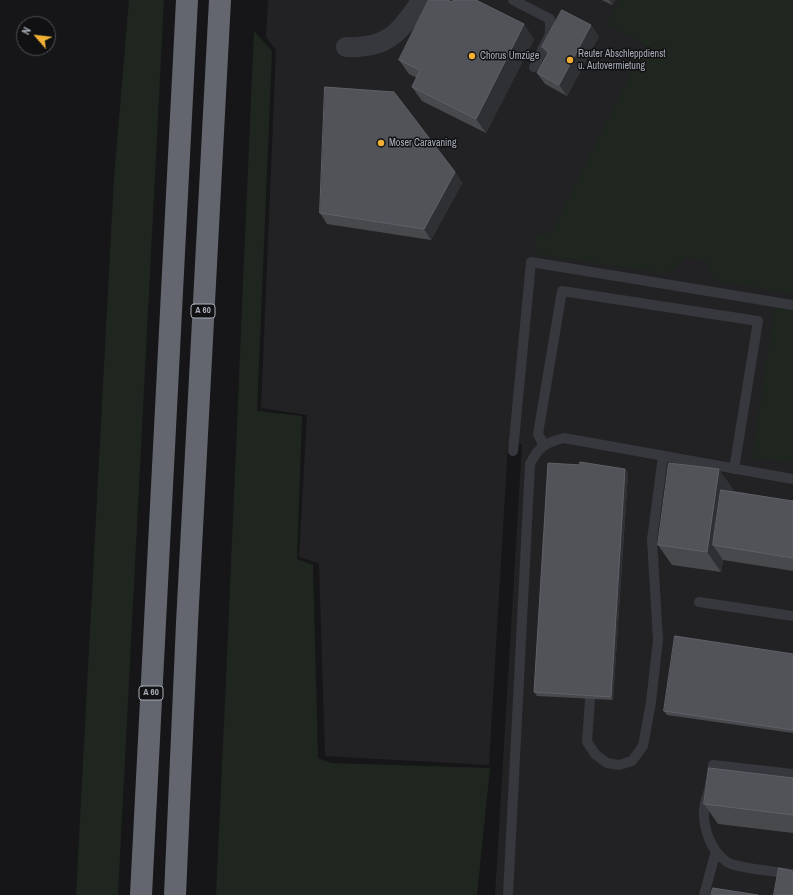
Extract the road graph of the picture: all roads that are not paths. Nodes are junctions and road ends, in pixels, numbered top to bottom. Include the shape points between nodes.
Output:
1 (187, 0) edge
2 (220, 0) edge
3 (422, 0) edge
4 (513, 0) edge
5 (346, 47) dead end
6 (534, 67) dead end
7 (793, 305) edge
8 (544, 444) junction
9 (513, 452) dead end
10 (663, 456) junction
11 (734, 468) junction
12 (793, 479) edge
13 (699, 602) dead end
14 (793, 616) edge
15 (590, 699) edge
16 (793, 774) edge
17 (716, 851) junction
18 (793, 874) edge
19 (141, 895) edge
20 (175, 895) edge
21 (508, 895) edge
22 (704, 895) edge

1 - 19 highway, A 60
2 - 20 highway, A 60
3 - 5 street via 404,25 380,44 362,48
4 - 6 lane via 550,19 550,34
7 - 9 lane via 531,262
8 - 10 lane via 564,438
8 - 11 lane via 538,434 562,291 758,321
8 - 21 lane via 530,464
10 - 11 lane
10 - 15 lane via 652,540 658,640 643,746 632,760 619,766 607,763 595,754 587,742
11 - 12 lane
13 - 14 lane
16 - 17 lane via 713,765 704,809 704,822
17 - 18 lane via 727,863
17 - 22 lane

